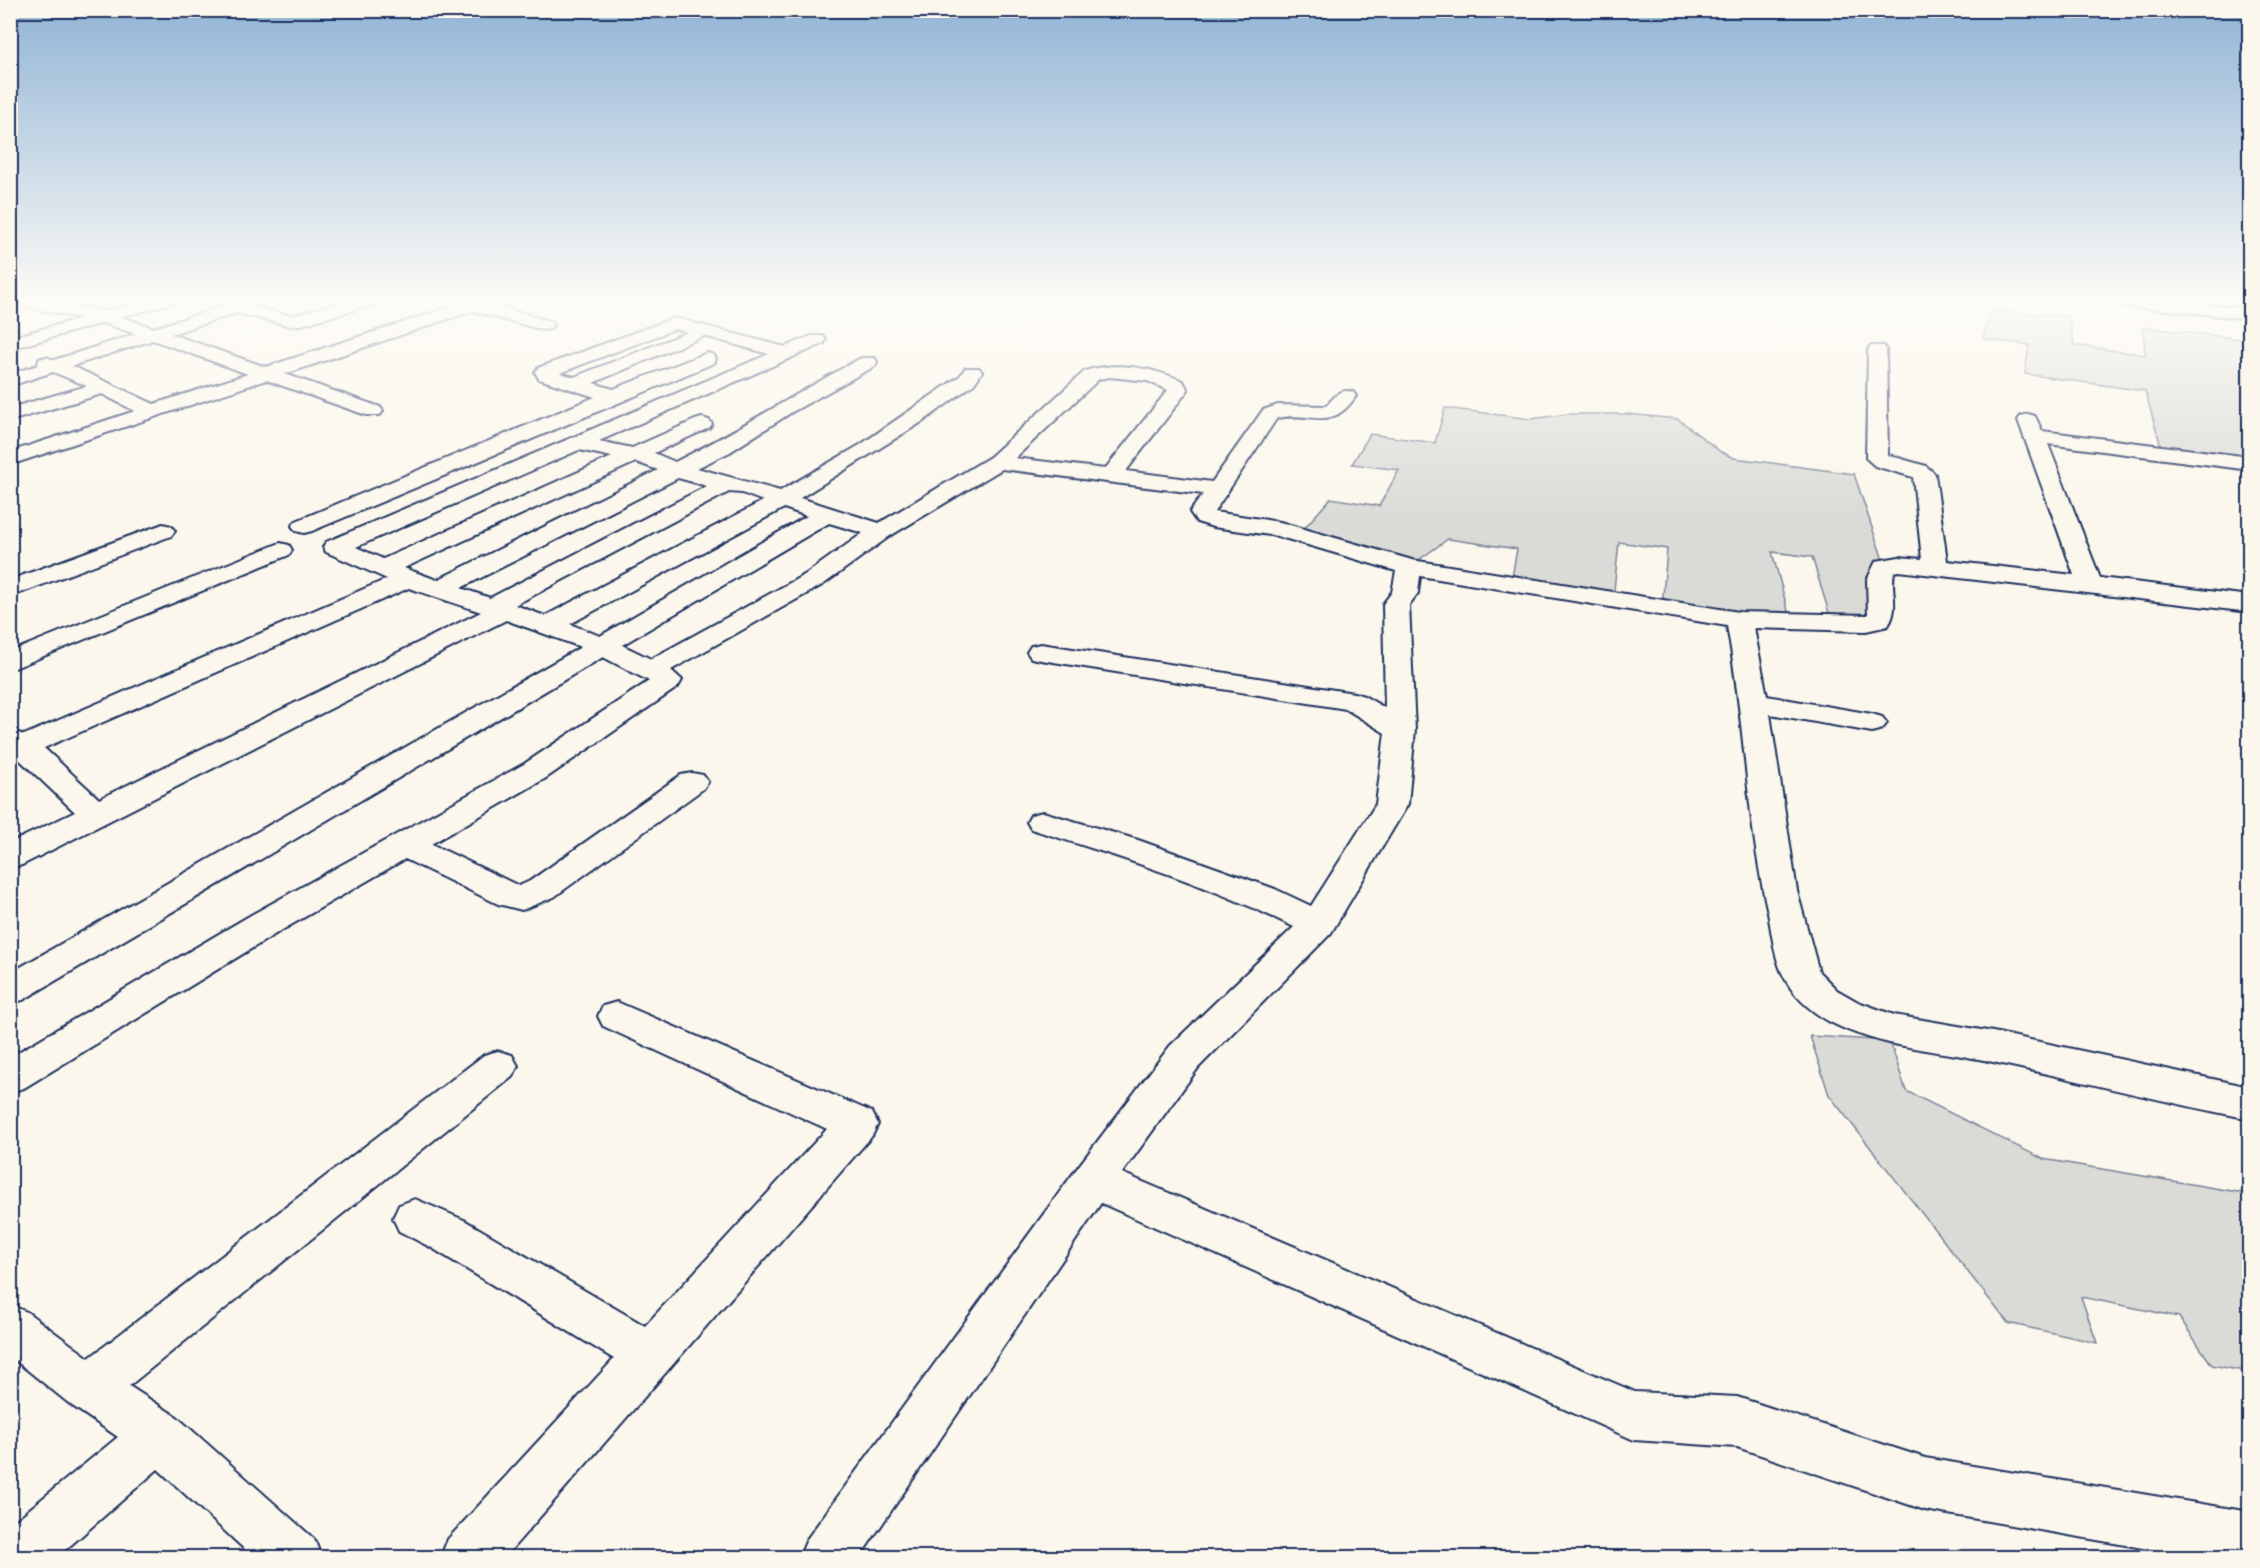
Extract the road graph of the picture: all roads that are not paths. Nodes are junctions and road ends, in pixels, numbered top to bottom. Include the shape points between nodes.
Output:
1 (41, 371) edge
2 (65, 371) edge
3 (259, 371) edge
4 (270, 371) edge
5 (547, 371) edge
6 (606, 371) edge
7 (676, 371) edge
8 (741, 371) edge
9 (851, 371) edge
10 (1877, 371) edge
11 (972, 372) dead end
12 (264, 373) junction
13 (10, 380) edge
14 (574, 384) junction
15 (104, 387) junction
16 (614, 396) junction
17 (1346, 396) dead end
18 (152, 411) junction
19 (373, 411) dead end
20 (10, 415) edge
21 (702, 424) dead end
22 (529, 432) junction
23 (580, 444) junction
24 (636, 455) junction
25 (10, 459) edge
26 (998, 462) junction
27 (2250, 464) edge
28 (675, 471) junction
29 (1111, 476) junction
30 (725, 485) junction
31 (1217, 489) junction
32 (783, 499) junction
33 (826, 515) junction
34 (304, 526) dead end
35 (164, 531) dead end
36 (882, 531) junction
37 (280, 550) dead end
38 (1409, 567) junction
39 (382, 568) junction
40 (1935, 568) junction
41 (408, 579) junction
42 (2090, 584) junction
43 (10, 589) edge
44 (440, 589) junction
45 (2250, 604) edge
46 (499, 608) junction
47 (1739, 620) junction
48 (548, 625) junction
49 (601, 646) junction
50 (1041, 651) dead end
51 (10, 662) edge
52 (667, 680) junction
53 (1755, 703) junction
54 (1872, 723) dead end
55 (1400, 730) junction
56 (15, 745) edge
57 (692, 782) dead end
58 (96, 814) junction
59 (1043, 822) dead end
60 (405, 845) junction
61 (10, 857) edge
62 (1318, 924) junction
63 (10, 990) edge
64 (617, 1016) dead end
65 (498, 1066) dead end
66 (10, 1077) edge
67 (2250, 1104) edge
68 (1093, 1179) junction
69 (416, 1218) dead end
70 (10, 1327) edge
71 (650, 1354) junction
72 (89, 1388) junction
73 (159, 1435) junction
74 (2250, 1539) edge
75 (2201, 1543) edge
76 (14, 1557) edge
77 (295, 1557) edge
78 (467, 1557) edge
79 (826, 1557) edge

1 - 13 street
2 - 15 street
3 - 12 street
4 - 12 street
5 - 14 street via 546,375
6 - 14 street
7 - 16 street
8 - 23 street
9 - 28 street
10 - 40 street via 1877,458 1924,474
11 - 32 street via 967,380 897,432
12 - 18 street
12 - 19 street
14 - 16 street
15 - 18 street
15 - 20 street
16 - 22 street
17 - 31 street via 1328,412 1270,414
18 - 25 street
21 - 24 street
22 - 23 street
22 - 34 street
23 - 24 street
23 - 39 street via 335,547
24 - 28 street
24 - 39 street
26 - 29 street
26 - 29 street via 1098,372 1124,372 1176,385 1178,390
26 - 36 street
27 - 42 street via 2032,428
28 - 30 street
28 - 44 street
29 - 31 street
30 - 32 street
30 - 46 street
31 - 38 street via 1202,512 1205,517 1280,529
32 - 33 street
32 - 48 street
33 - 36 street
33 - 49 street
35 - 43 street
36 - 52 street
37 - 51 street
38 - 47 street
38 - 55 street via 1406,593 1396,604
39 - 41 street
40 - 42 street
40 - 47 street via 1885,566 1879,574 1883,613 1879,620
41 - 44 street
41 - 56 street
42 - 45 street
44 - 46 street
46 - 48 street
46 - 58 street
47 - 53 street
48 - 49 street
49 - 52 street
49 - 63 street via 231,865
50 - 55 street via 1354,702
52 - 60 street via 535,771
53 - 54 street
53 - 67 street via 1779,894 1800,970 1807,984 1824,1000 1844,1012 1887,1027
55 - 62 street via 1392,804
56 - 58 street
57 - 60 street via 542,889 522,898 510,896
58 - 61 street
59 - 62 street via 1263,897
60 - 66 street via 264,924
62 - 68 street via 1184,1057
64 - 71 street via 857,1124
65 - 72 street
68 - 75 street via 1634,1416 1737,1422 1925,1484
68 - 79 street
69 - 71 street
70 - 72 street
71 - 78 street
72 - 73 street
73 - 76 street
73 - 77 street
74 - 75 street

